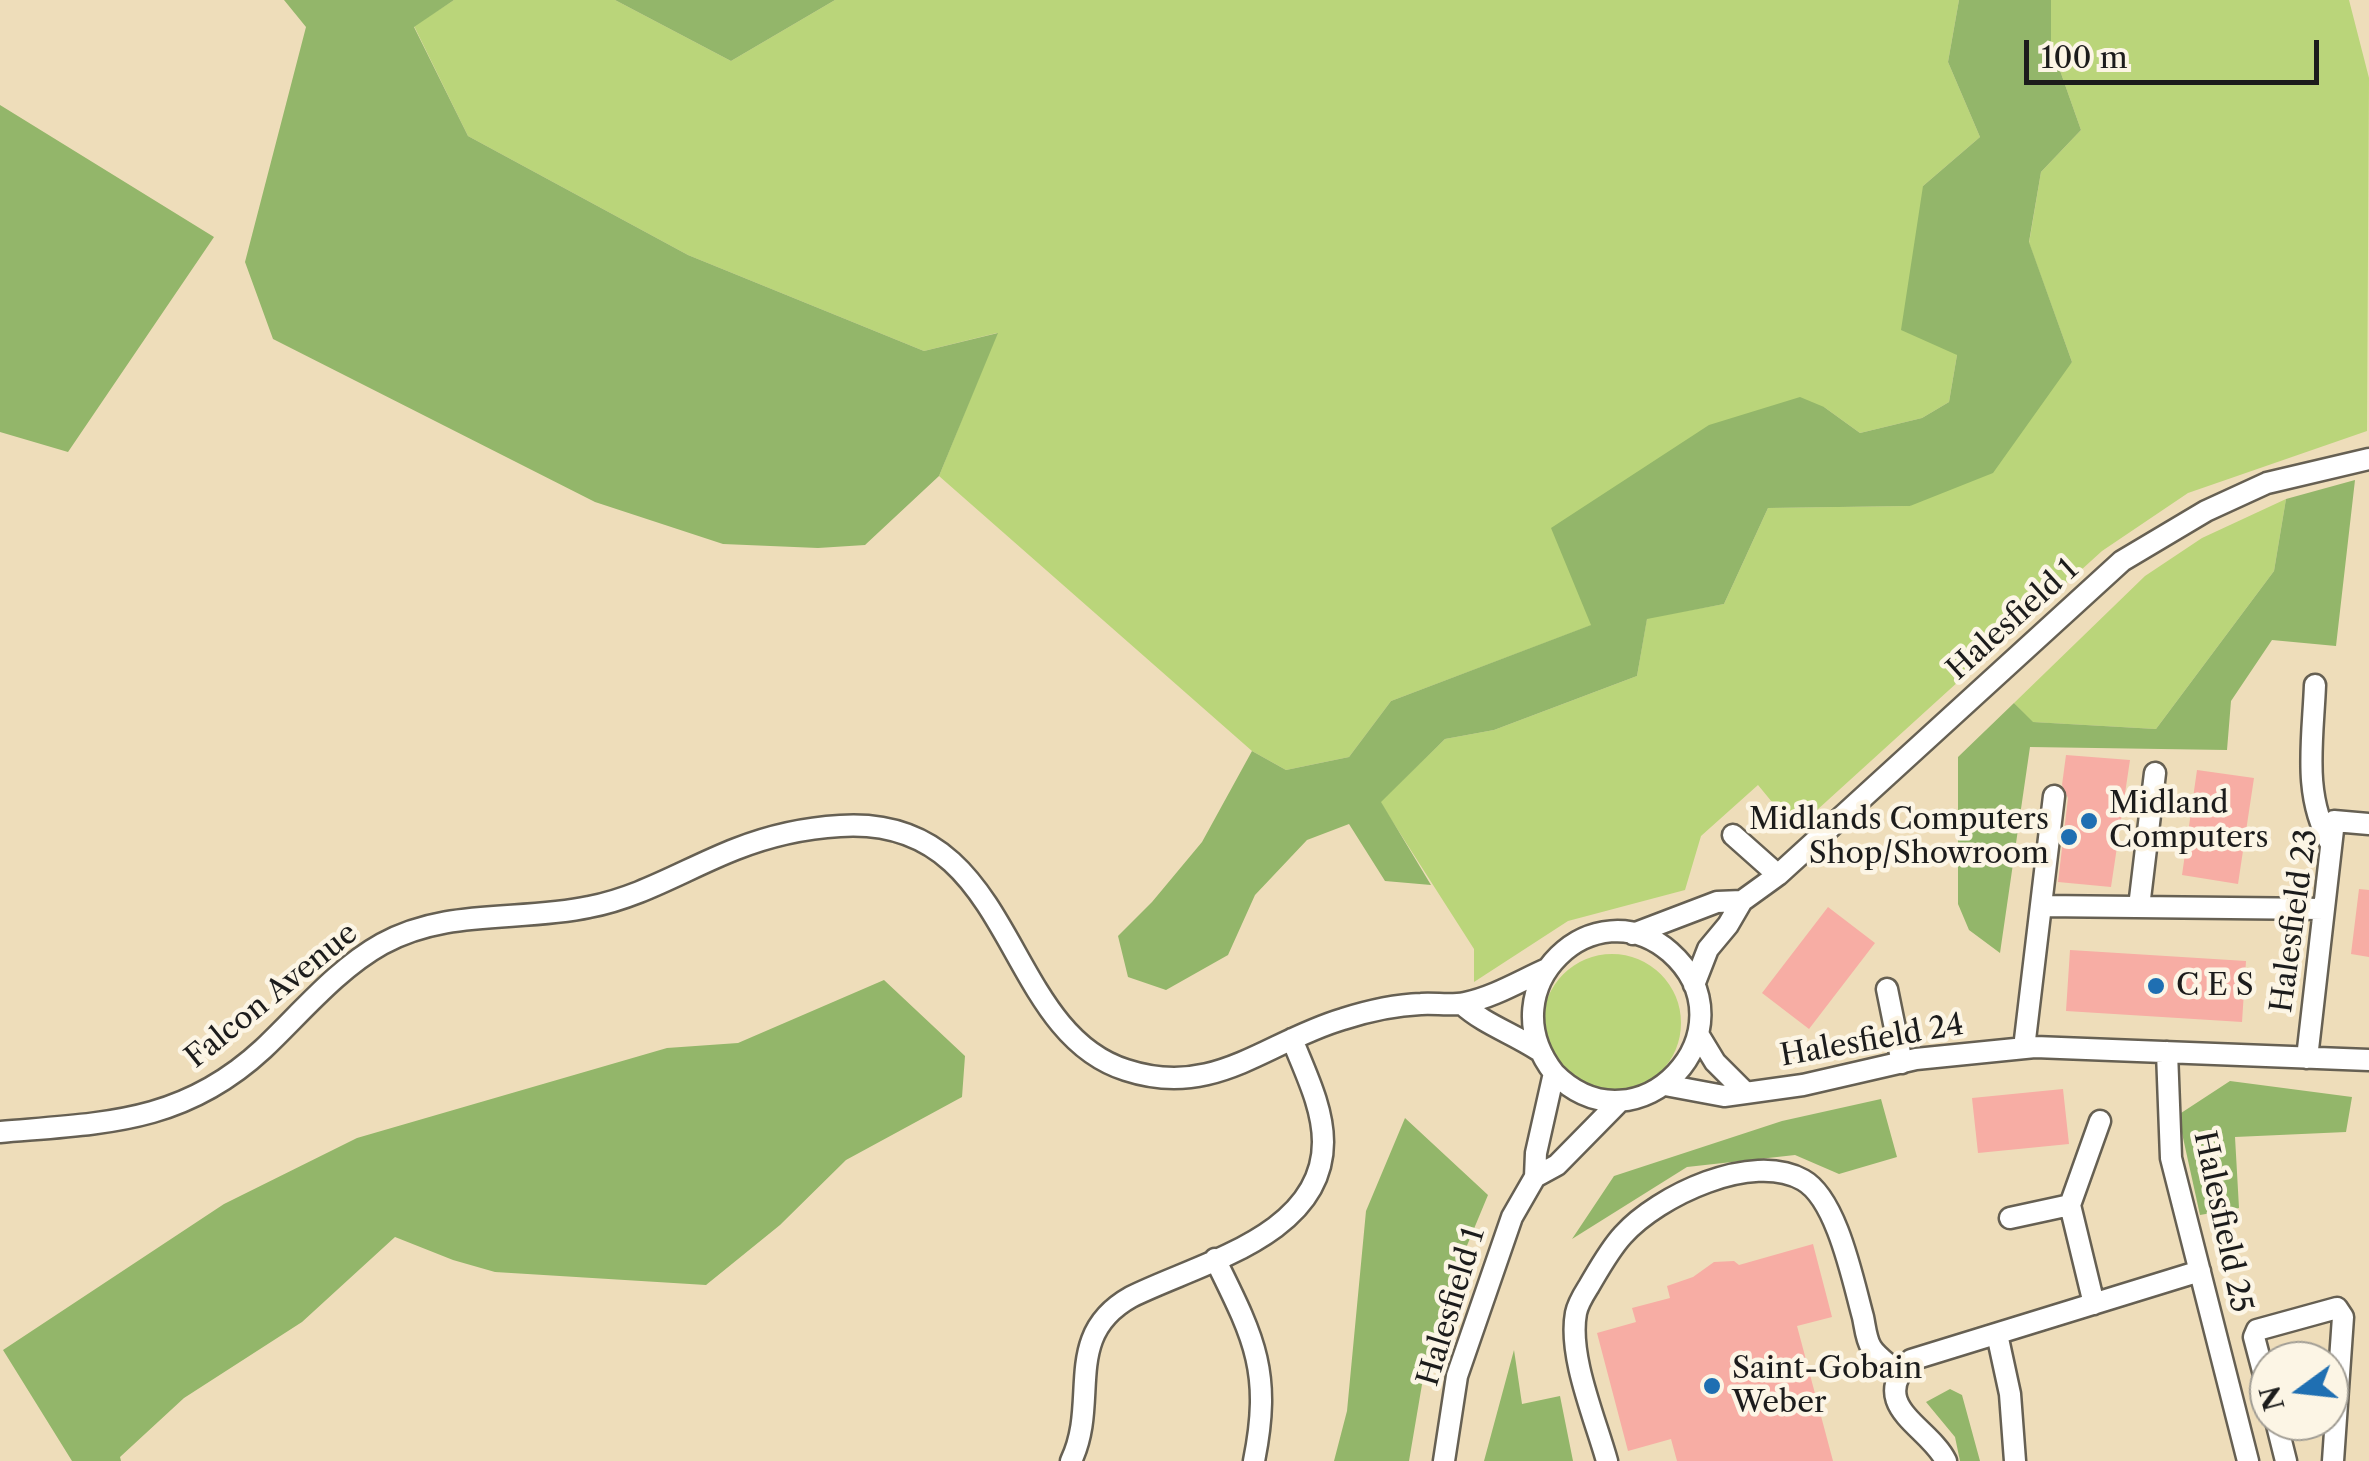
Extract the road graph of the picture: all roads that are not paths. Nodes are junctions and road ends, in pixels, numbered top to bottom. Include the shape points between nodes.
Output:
1 (2369, 459) edge
2 (2315, 684) dead end
3 (2156, 773) dead end
4 (2054, 796) dead end
5 (2369, 824) edge
6 (1734, 835) dead end
7 (2331, 844) junction
8 (1778, 875) junction
9 (1742, 901) junction
10 (2042, 906) junction
11 (2139, 907) junction
12 (2324, 909) junction
13 (1632, 934) junction
14 (1547, 969) junction
15 (1694, 985) junction
16 (1887, 989) dead end
17 (1462, 1004) junction
18 (1698, 1034) junction
19 (1292, 1040) junction
20 (2024, 1048) junction
21 (1538, 1050) junction
22 (2166, 1052) junction
23 (2308, 1058) junction
24 (2369, 1060) edge
25 (1902, 1063) junction
26 (1554, 1073) junction
27 (1665, 1085) junction
28 (1746, 1093) junction
29 (1620, 1101) junction
30 (2100, 1121) dead end
31 (0, 1132) edge
32 (1535, 1177) junction
33 (2070, 1205) junction
34 (2010, 1218) dead end
35 (1214, 1259) junction
36 (2200, 1271) junction
37 (2094, 1304) junction
38 (1998, 1334) junction
39 (2255, 1341) edge
40 (2342, 1341) edge
41 (1898, 1373) junction
42 (1071, 1461) edge
43 (1254, 1461) edge
44 (1444, 1461) edge
45 (1606, 1461) edge
46 (1946, 1461) edge
47 (2015, 1461) edge
48 (2248, 1461) edge

1 - 8 street, Halesfield 1 via 2267,484 2194,517 2122,561
2 - 7 street via 2313,801
3 - 11 street
4 - 10 street
5 - 7 street, Halesfield 23 via 2334,820
6 - 8 street
7 - 12 street, Halesfield 23
8 - 9 street, Halesfield 1
9 - 13 street, Halesfield 1 via 1718,902
9 - 15 street, Halesfield 1 via 1708,949
10 - 11 street
10 - 20 street
11 - 12 street
12 - 23 street, Halesfield 23
13 - 14 street, Halesfield 1 via 1591,936
13 - 15 street via 1670,953
14 - 17 street, Falcon Avenue
14 - 21 street via 1532,1009
15 - 18 street
16 - 25 street
17 - 19 street, Falcon Avenue via 1374,1010
17 - 21 street
18 - 27 street via 1683,1068
18 - 28 street, Halesfield 24
19 - 31 street, Falcon Avenue via 1240,1066 1183,1080 1111,1064 1063,1025 945,854 908,834 842,826 751,843 638,894 589,907 464,917 406,932 346,968 252,1060 186,1102 130,1119
19 - 35 street via 1318,1110 1323,1140 1316,1183 1286,1220
20 - 22 street, Halesfield 24
20 - 25 street, Halesfield 24
21 - 26 street
22 - 23 street, Halesfield 24
22 - 36 street, Halesfield 25 via 2171,1158
23 - 24 street, Halesfield 24
25 - 28 street, Halesfield 24
26 - 29 street via 1583,1095
26 - 32 street, Halesfield 1
27 - 28 street, Halesfield 24 via 1724,1096
27 - 29 street, Halesfield 1
29 - 32 street, Halesfield 1 via 1557,1165
30 - 33 street
32 - 44 street, Halesfield 1 via 1512,1218 1457,1376
33 - 34 street
33 - 37 street
35 - 42 street via 1130,1296 1101,1319 1085,1358 1084,1425
35 - 43 street via 1261,1370 1263,1412
36 - 37 street
36 - 48 street, Halesfield 25
37 - 38 street
38 - 41 street via 1911,1360
38 - 47 street
39 - 40 street via 2257,1330 2336,1308 2344,1317
41 - 45 street via 1871,1347 1835,1227 1804,1180 1776,1171 1716,1179 1648,1212 1623,1235 1577,1308 1573,1338
41 - 46 street via 1899,1406

